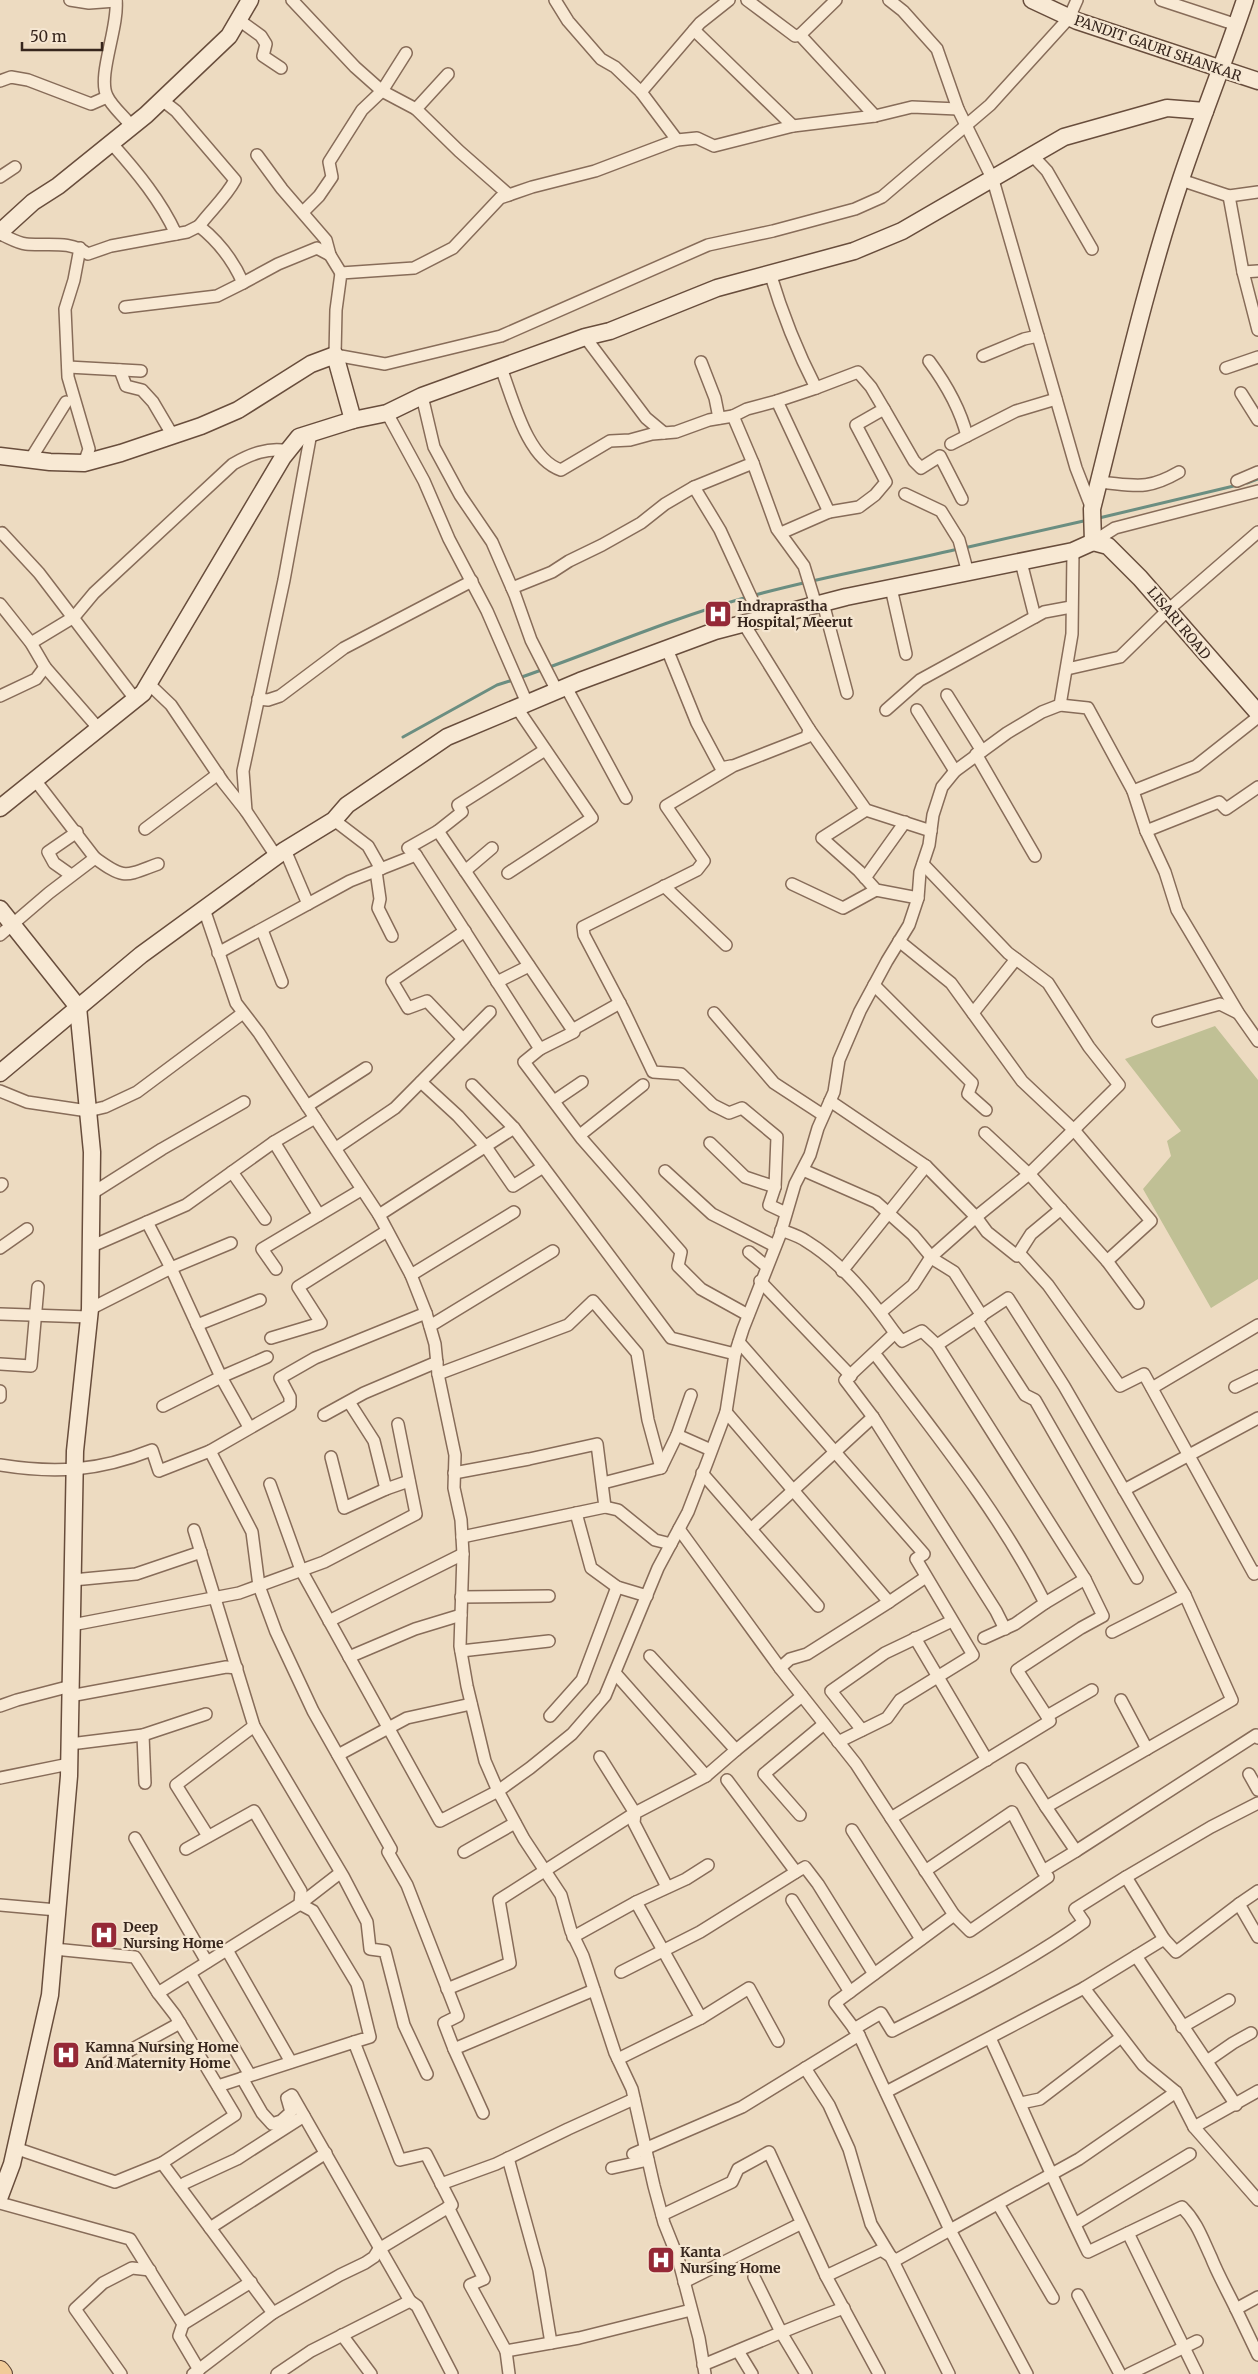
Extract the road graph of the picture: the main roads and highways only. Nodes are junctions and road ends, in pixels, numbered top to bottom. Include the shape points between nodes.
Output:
1 (0, 2370) edge
2 (3, 2374) edge

1 - 2 main road

